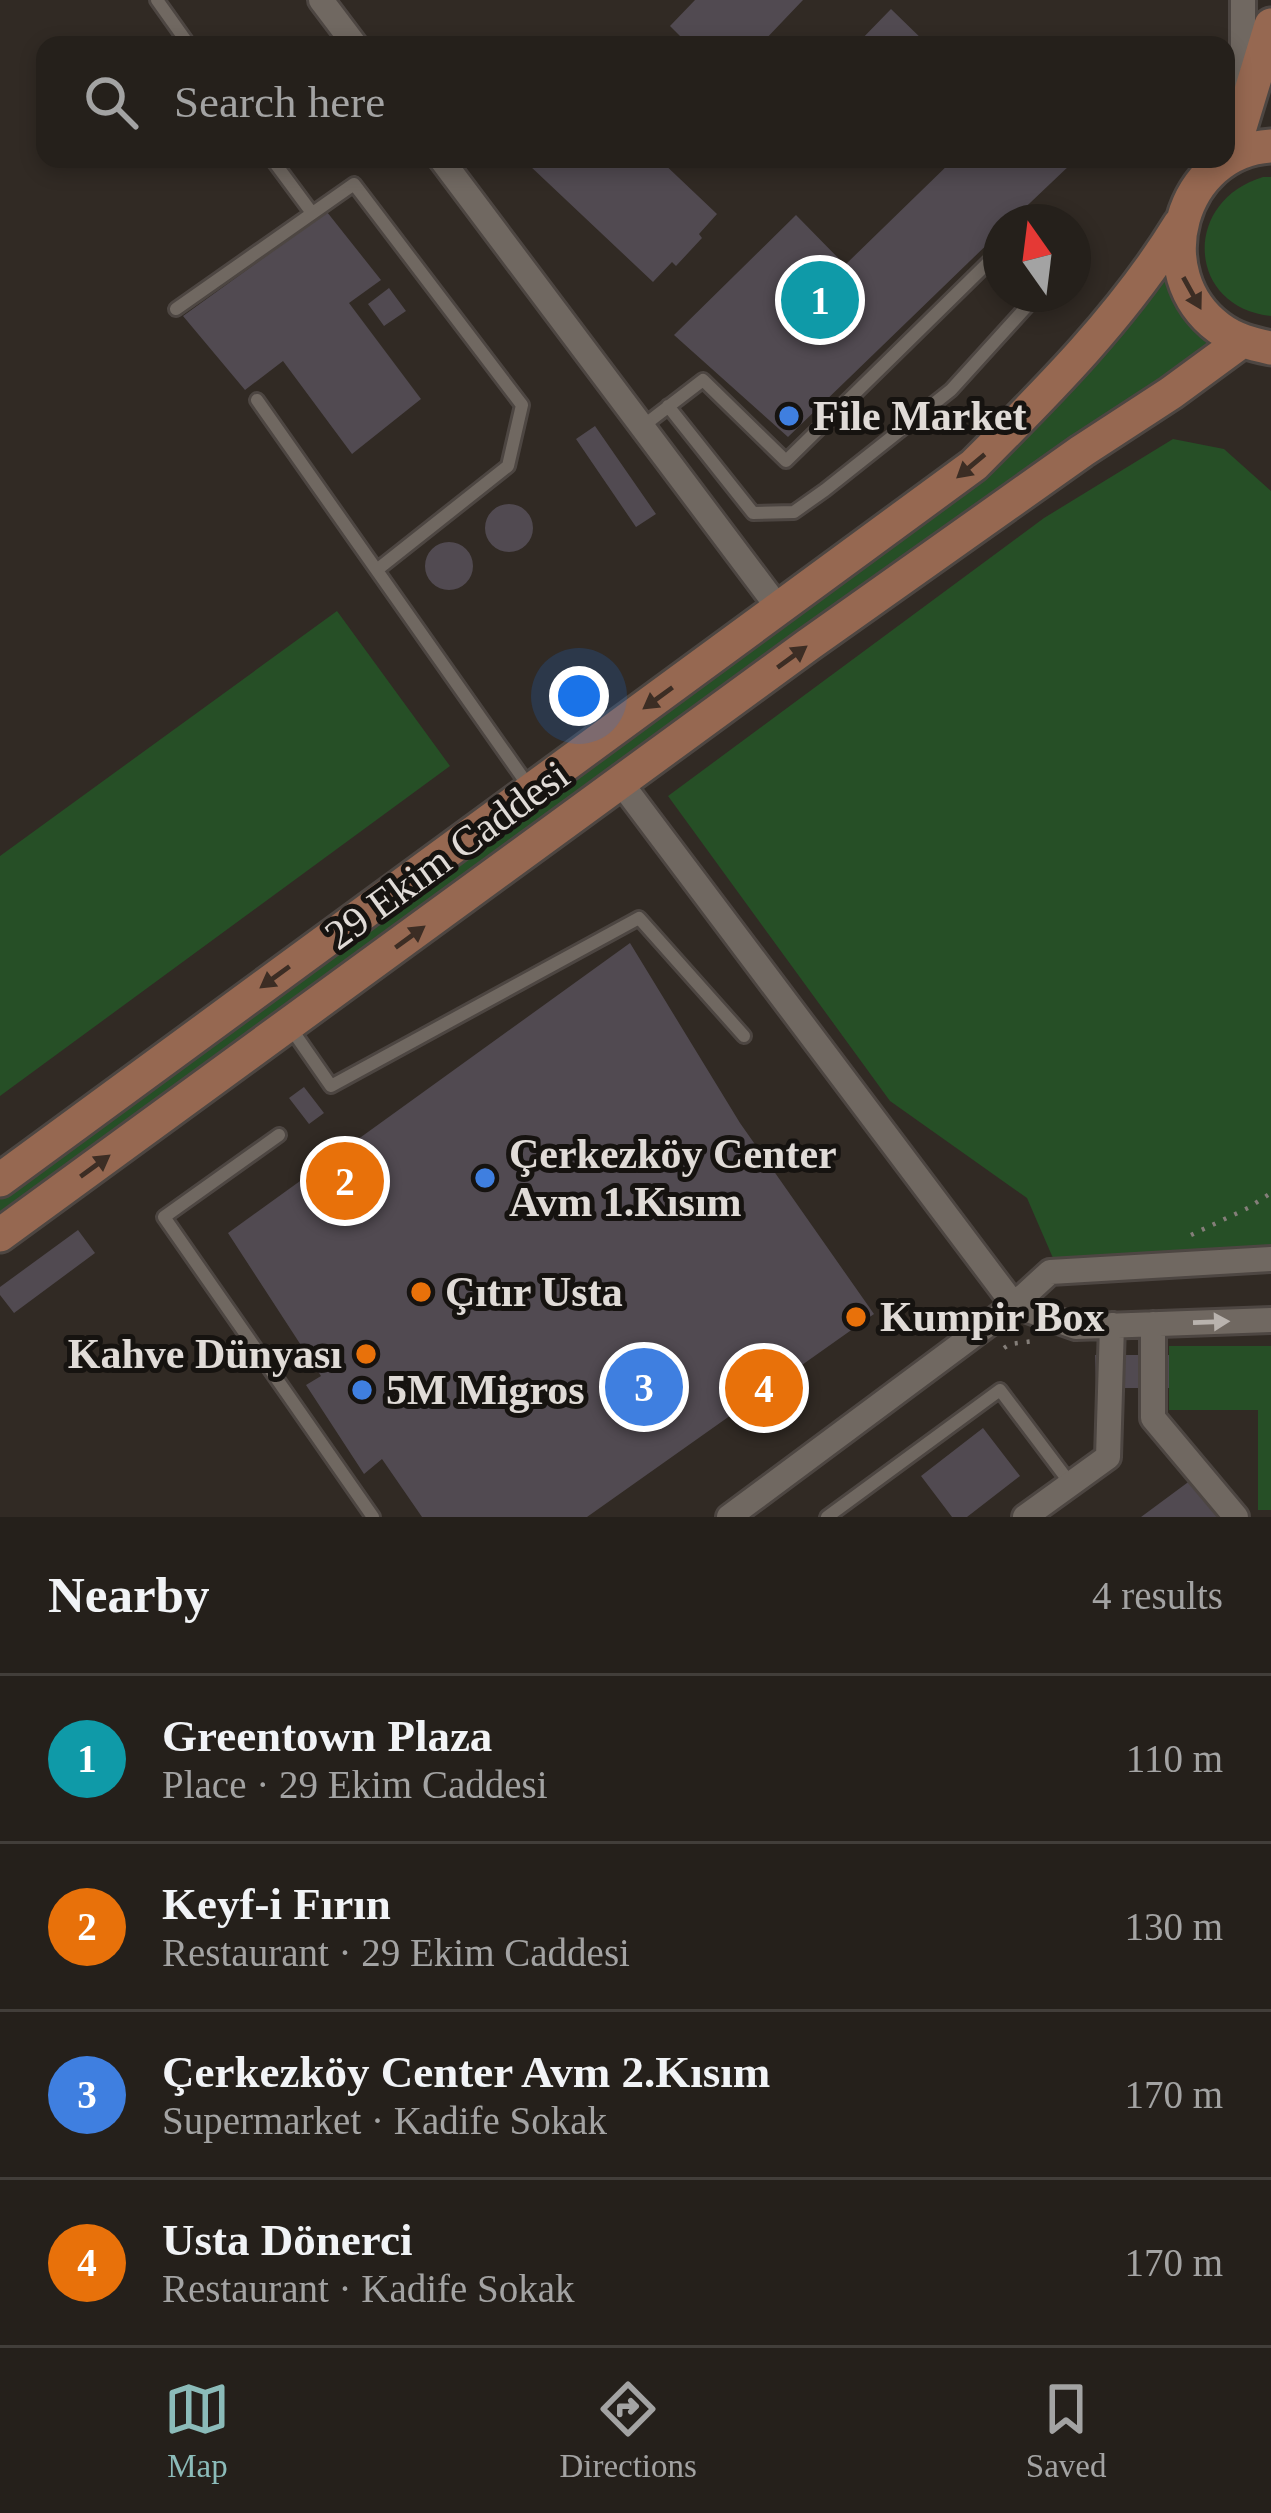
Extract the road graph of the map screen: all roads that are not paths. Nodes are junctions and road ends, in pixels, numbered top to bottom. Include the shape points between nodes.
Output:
1 (157, 0) edge
2 (321, 0) edge
3 (1243, 0) edge
4 (1271, 25) edge
5 (183, 36) edge
6 (348, 36) edge
7 (1244, 116) junction
8 (1235, 144) edge
9 (1271, 146) edge
10 (1235, 156) edge
11 (279, 168) edge
12 (448, 168) edge
13 (1216, 168) edge
14 (312, 214) junction
15 (1180, 224) junction
16 (983, 268) edge
17 (176, 309) dead end
18 (1021, 312) edge
19 (1257, 345) edge
20 (257, 400) dead end
21 (668, 406) junction
22 (643, 426) junction
23 (377, 569) junction
24 (780, 610) junction
25 (621, 783) junction
26 (531, 789) junction
27 (289, 1026) junction
28 (744, 1036) dead end
29 (279, 1136) dead end
30 (0, 1180) edge
31 (0, 1235) edge
32 (1271, 1258) edge
33 (1014, 1305) junction
34 (1271, 1320) edge
35 (1153, 1324) junction
36 (1112, 1333) junction
37 (1071, 1484) junction
38 (832, 1516) edge
39 (374, 1517) edge
40 (729, 1517) edge
41 (1025, 1517) edge
42 (1236, 1517) edge

1 - 5 lane
2 - 6 street
3 - 7 street
4 - 7 main road
7 - 8 main road
9 - 10 main road
11 - 14 lane
12 - 22 street
13 - 15 main road, 29 Ekim Caddesi via 1190,197
14 - 17 lane
14 - 23 lane via 354,184 522,405 508,466
15 -> 19 main road via 1178,253 1197,306 1217,327
15 -> 24 main road, 29 Ekim Caddesi via 1110,320 974,465
16 - 21 lane via 786,461 703,380
18 - 21 lane via 951,390 794,512 753,513
25 -> 19 main road, 29 Ekim Caddesi via 906,576
20 - 23 lane
21 - 22 lane
22 - 24 street
23 - 26 lane
24 -> 26 main road, 29 Ekim Caddesi
27 -> 25 main road, 29 Ekim Caddesi
25 - 33 street
26 -> 30 main road, 29 Ekim Caddesi
27 - 28 lane via 331,1086 640,918
31 -> 27 main road, 29 Ekim Caddesi
29 - 39 lane via 164,1217
32 - 33 street via 1050,1272
33 - 36 street
33 - 40 street
35 -> 34 street
35 - 36 street
35 - 42 street via 1153,1418
36 - 37 street via 1108,1456
37 - 38 lane via 1000,1390
37 - 41 street

